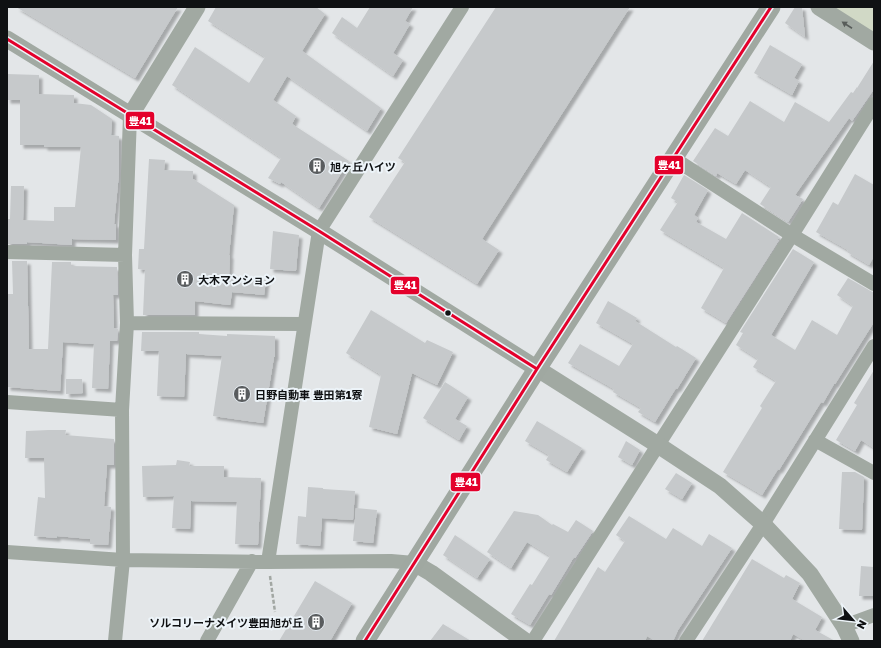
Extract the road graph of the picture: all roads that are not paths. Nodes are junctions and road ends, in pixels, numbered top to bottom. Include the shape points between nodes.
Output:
1 (197, 7) edge
2 (462, 7) edge
3 (771, 7) edge
4 (819, 7) edge
5 (7, 39) edge
6 (874, 42) edge
7 (874, 104) edge
8 (130, 116) junction
9 (673, 158) junction
10 (319, 231) junction
11 (792, 235) junction
12 (7, 252) edge
13 (125, 255) junction
14 (874, 284) edge
15 (127, 323) junction
16 (304, 324) junction
17 (874, 346) edge
18 (537, 369) junction
19 (7, 402) edge
20 (122, 410) junction
21 (815, 440) junction
22 (658, 445) junction
23 (874, 473) edge
24 (763, 524) junction
25 (7, 552) edge
26 (123, 560) junction
27 (252, 561) junction
28 (268, 562) junction
29 (414, 563) junction
30 (874, 615) edge
31 (848, 634) edge
32 (115, 641) edge
33 (207, 641) edge
34 (365, 641) edge
35 (525, 641) edge
36 (533, 641) edge
37 (686, 641) edge

1 - 8 street
2 - 10 street
3 - 9 main road
6 -> 4 street
5 - 8 street
7 - 11 street
8 - 10 street
8 - 13 street
9 - 11 street
9 - 18 main road
10 - 16 street
10 - 18 street
11 - 14 street
11 - 22 street
12 - 13 street
13 - 15 street
15 - 16 street
15 - 20 street
16 - 28 street
17 - 21 street
18 - 22 street
18 - 29 main road
19 - 20 street
20 - 26 street
21 - 23 street
21 - 24 street
22 - 24 street via 720,486
22 - 36 street
24 - 31 street via 810,574
24 - 37 street
25 - 26 street
26 - 27 street
26 - 32 street
27 - 28 street
27 - 33 street
28 - 29 street
29 - 34 main road
29 - 35 street
30 - 31 street

